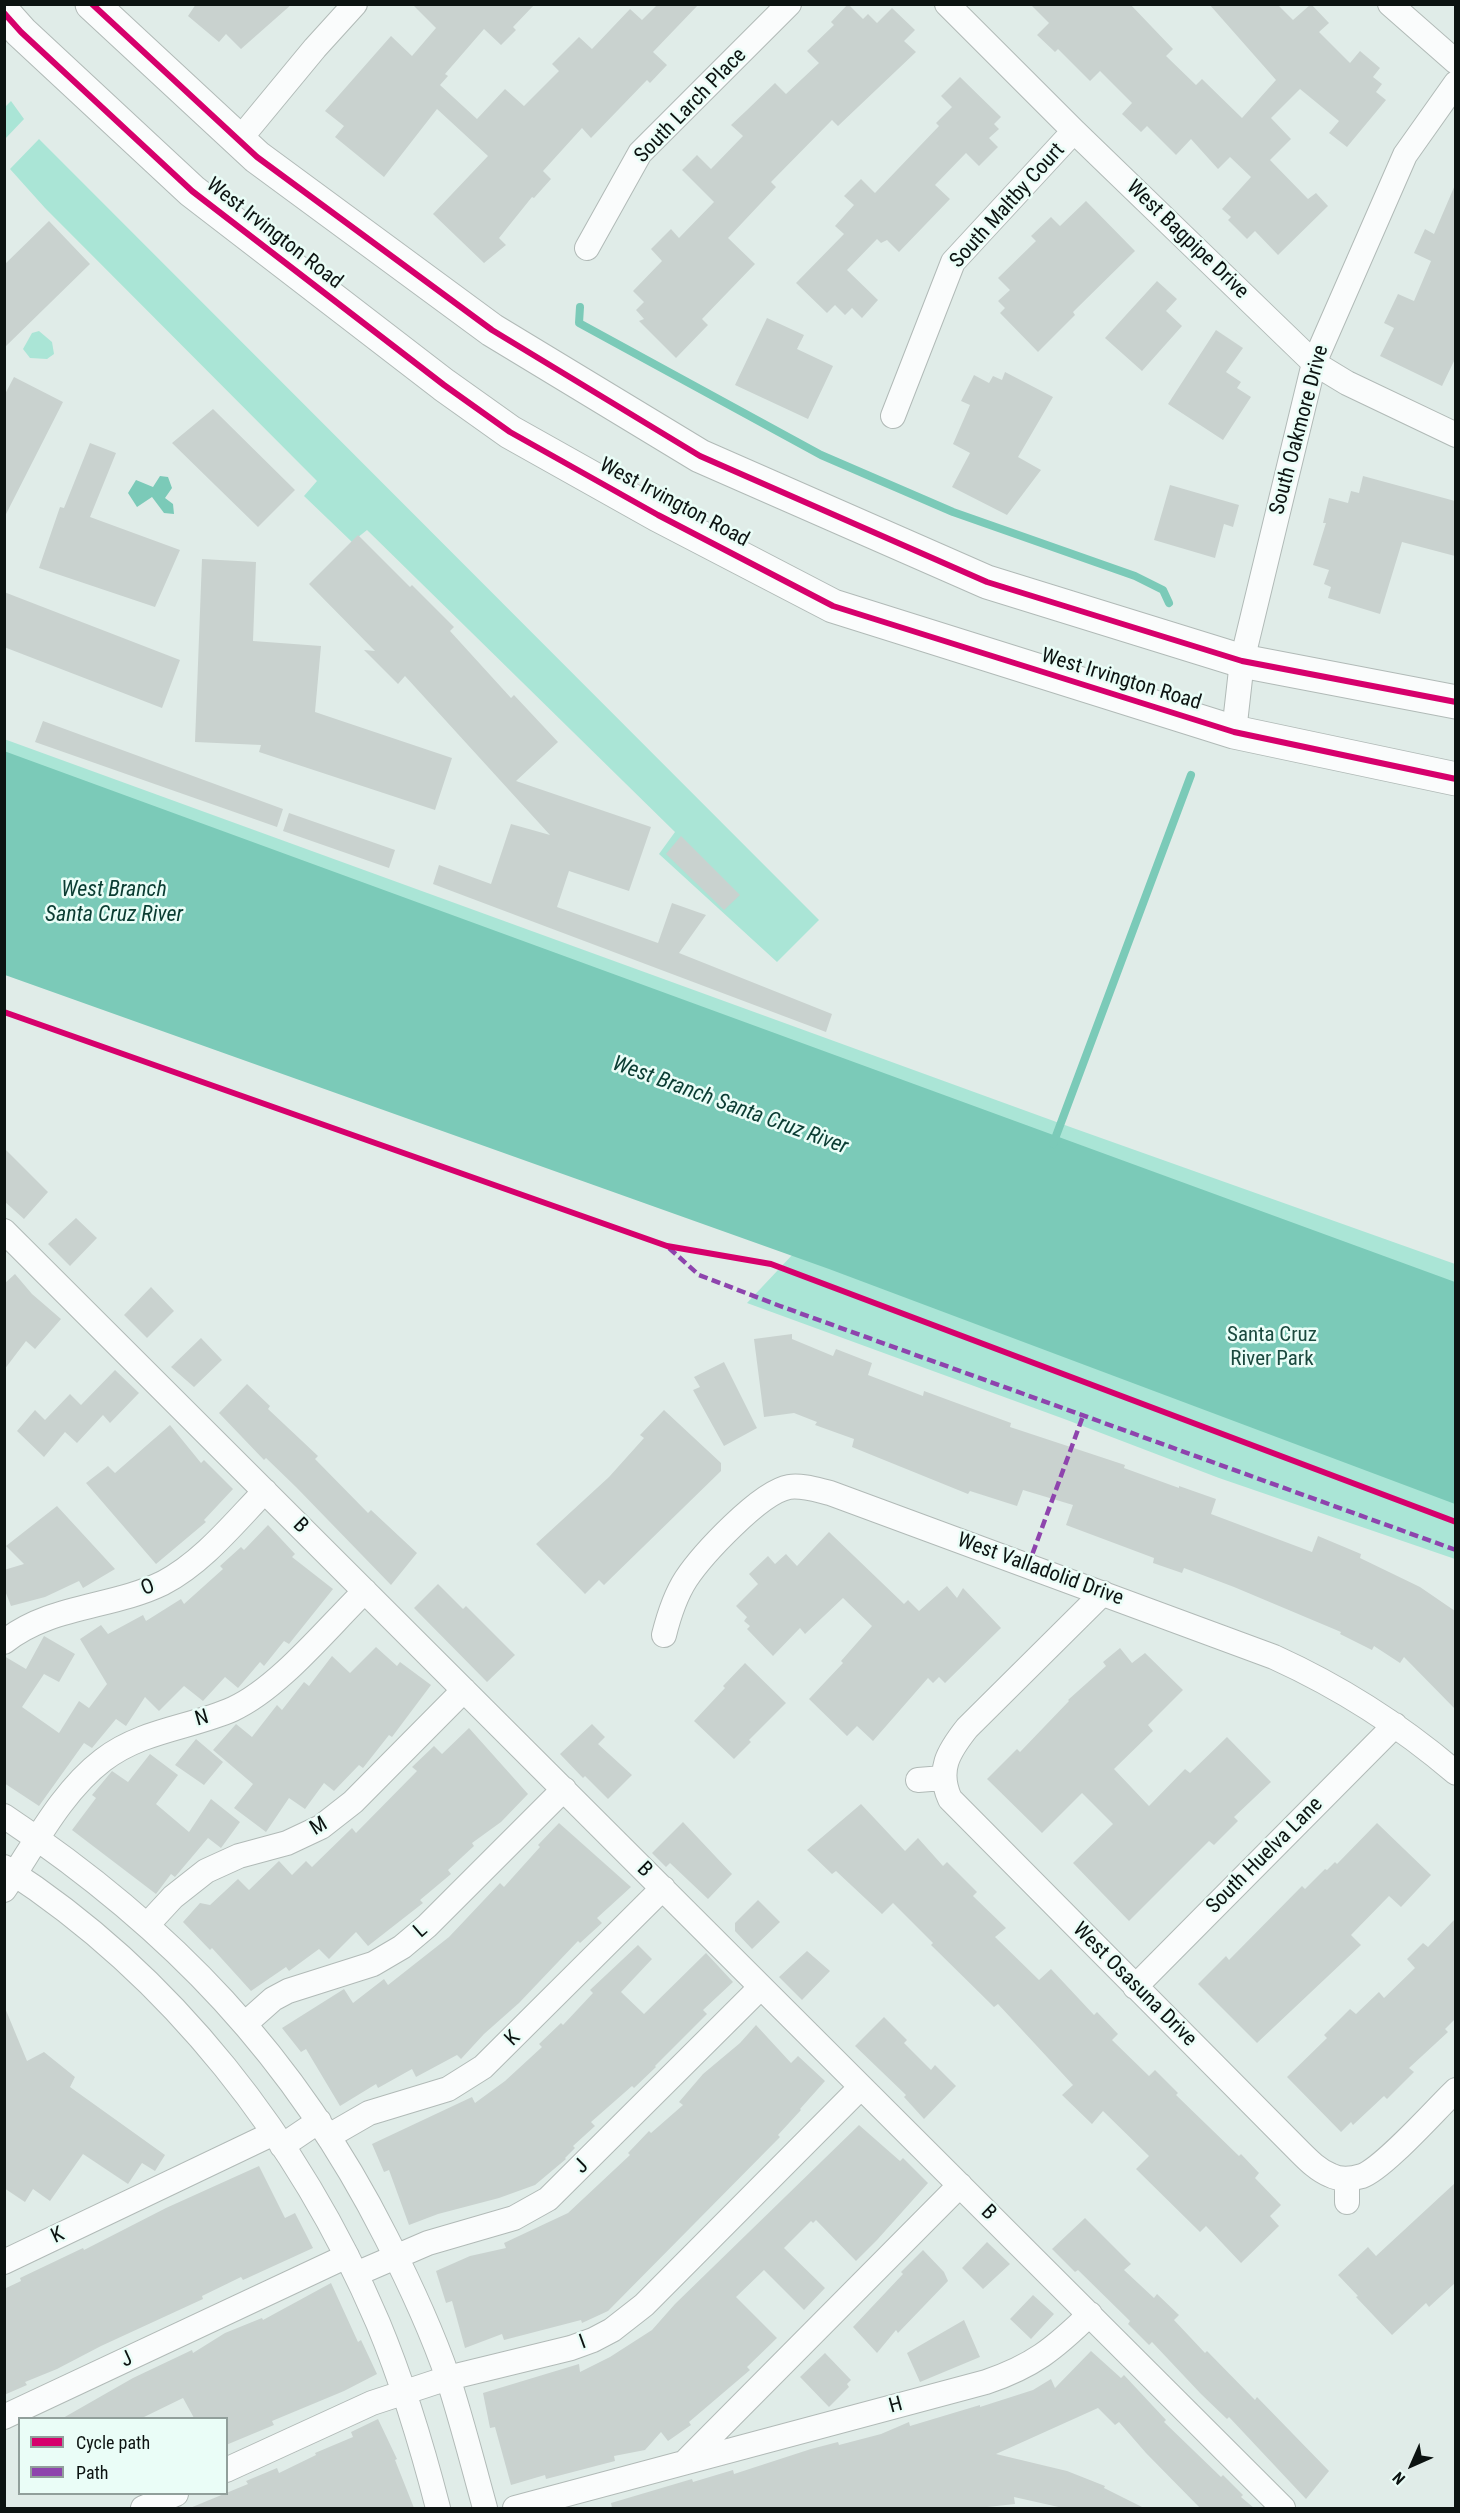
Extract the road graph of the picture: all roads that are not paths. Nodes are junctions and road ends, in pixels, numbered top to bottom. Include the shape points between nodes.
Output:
1 (92, 4) edge
2 (355, 4) edge
3 (789, 4) edge
4 (947, 4) edge
5 (1390, 4) edge
6 (4, 13) edge
7 (1455, 63) edge
8 (1455, 83) edge
9 (1074, 131) junction
10 (238, 140) junction
11 (588, 248) dead end
12 (1314, 363) junction
13 (892, 416) dead end
14 (1455, 435) edge
15 (1242, 661) junction
16 (1455, 702) edge
17 (1233, 732) junction
18 (1455, 779) edge
19 (6, 1237) edge
20 (265, 1491) junction
21 (365, 1591) junction
22 (1103, 1593) junction
23 (664, 1635) dead end
24 (4, 1642) edge
25 (464, 1690) junction
26 (1395, 1725) junction
27 (1455, 1773) edge
28 (943, 1775) junction
29 (918, 1780) dead end
30 (564, 1789) junction
31 (4, 1816) edge
32 (38, 1839) junction
33 (8, 1877) edge
34 (663, 1888) junction
35 (147, 1924) junction
36 (761, 1987) junction
37 (1135, 1987) junction
38 (246, 2023) junction
39 (861, 2087) junction
40 (1455, 2090) edge
41 (324, 2128) junction
42 (278, 2139) junction
43 (960, 2185) junction
44 (396, 2256) junction
45 (4, 2262) edge
46 (351, 2265) junction
47 (1090, 2314) junction
48 (448, 2378) junction
49 (404, 2393) junction
50 (4, 2417) edge
51 (685, 2462) junction
52 (228, 2469) edge
53 (172, 2495) edge
54 (143, 2508) edge
55 (438, 2508) edge
56 (485, 2508) edge
57 (515, 2508) edge
58 (1283, 2508) edge

1 - 10 main road
2 - 10 street
3 - 11 street, South Larch Place via 640,153
4 - 9 street, West Bagpipe Drive
5 - 7 street
6 - 17 main road, West Irvington Road via 192,191 510,432 833,606
8 - 12 street, South Oakmore Drive via 1405,155
9 - 12 street, West Bagpipe Drive
9 - 13 street, South Maltby Court via 953,262
10 - 15 main road via 492,330 700,456 987,582
12 - 14 street, West Bagpipe Drive
12 - 15 street, South Oakmore Drive
15 - 16 main road
15 - 17 street, South Oakmore Drive
17 - 18 main road, West Irvington Road
19 - 20 street, B
20 - 21 street, B
20 - 24 street, O via 202,1555 163,1582 42,1620
21 - 25 street, B
21 - 32 street, N via 253,1698 217,1715 137,1739 101,1761 69,1795
22 - 23 street, West Valladolid Drive via 785,1479 699,1562 676,1598
22 - 26 street, West Valladolid Drive via 1274,1657 1337,1688
22 - 28 street via 967,1728 948,1756
25 - 30 street, B
25 - 35 street, M via 353,1802 321,1827 206,1871
26 - 27 street, West Valladolid Drive
26 - 37 street, South Huelva Lane
28 - 29 street
28 - 37 street, West Osasuna Drive via 944,1786 959,1811
30 - 34 street, B
30 - 38 street, L via 402,1947 357,1970 288,1991
31 - 32 street
32 - 33 street, N
32 - 35 street
33 - 42 street via 90,1929 158,1992 220,2060
34 - 36 street, B
34 - 41 street, K via 483,2067 448,2089
35 - 38 street
36 - 39 street, B
36 - 44 street, J via 548,2199 514,2218
37 - 40 street, West Osasuna Drive via 1315,2166 1347,2191 1380,2165
38 - 41 street
39 - 43 street, B
39 - 48 street, I via 644,2305 612,2331 571,2348
41 - 42 street, K
41 - 44 street
42 - 45 street, K
42 - 46 street
43 - 47 street, B
43 - 51 street
44 - 46 street, J
44 - 48 street
46 - 49 street
46 - 50 street, J
47 - 51 street, H via 1050,2351 1004,2376
47 - 58 street, B
48 - 49 street, I
48 - 56 street
49 - 52 street, I via 372,2403
49 - 55 street
51 - 57 street, H
53 - 54 street

